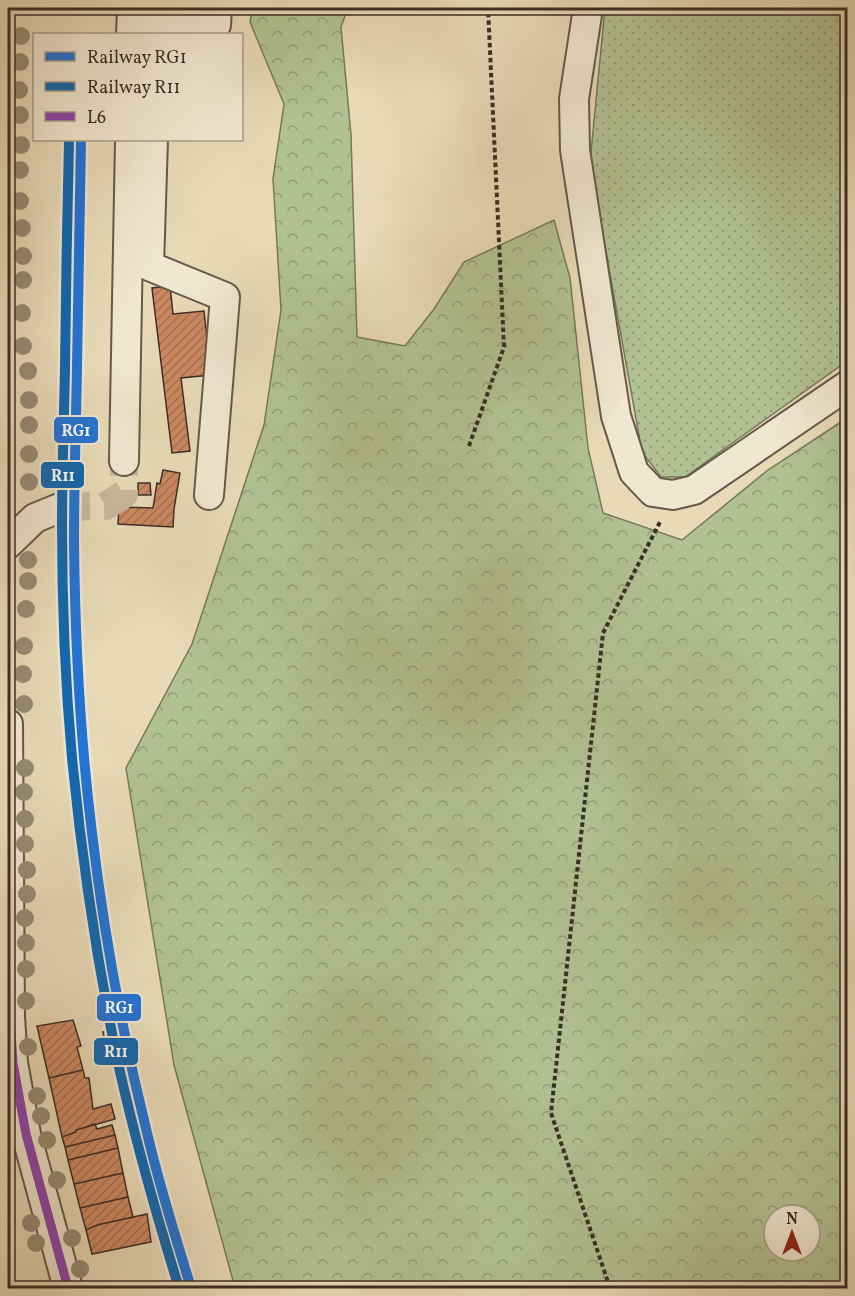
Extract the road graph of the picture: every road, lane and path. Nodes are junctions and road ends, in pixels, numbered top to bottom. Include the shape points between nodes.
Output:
1 (218, 8) edge
2 (488, 8) edge
3 (588, 8) edge
4 (141, 25) edge
5 (130, 141) edge
6 (153, 141) edge
7 (848, 385) edge
8 (469, 446) dead end
9 (124, 461) tunnel mouth
10 (209, 495) dead end
11 (674, 495) junction
12 (62, 507) tunnel mouth
13 (8, 544) edge
14 (8, 723) edge
15 (68, 1288) edge
16 (610, 1288) edge

1 - 4 street via 216,25
2 - 8 path via 504,347
3 - 11 street via 574,99 575,150 616,416 634,472 653,492
5 - 9 street
6 - 10 street via 149,266 225,297
7 - 11 street via 694,490
11 - 16 path via 603,633 551,1113
12 - 13 street via 35,518
14 - 15 street via 13,1063 26,1134

